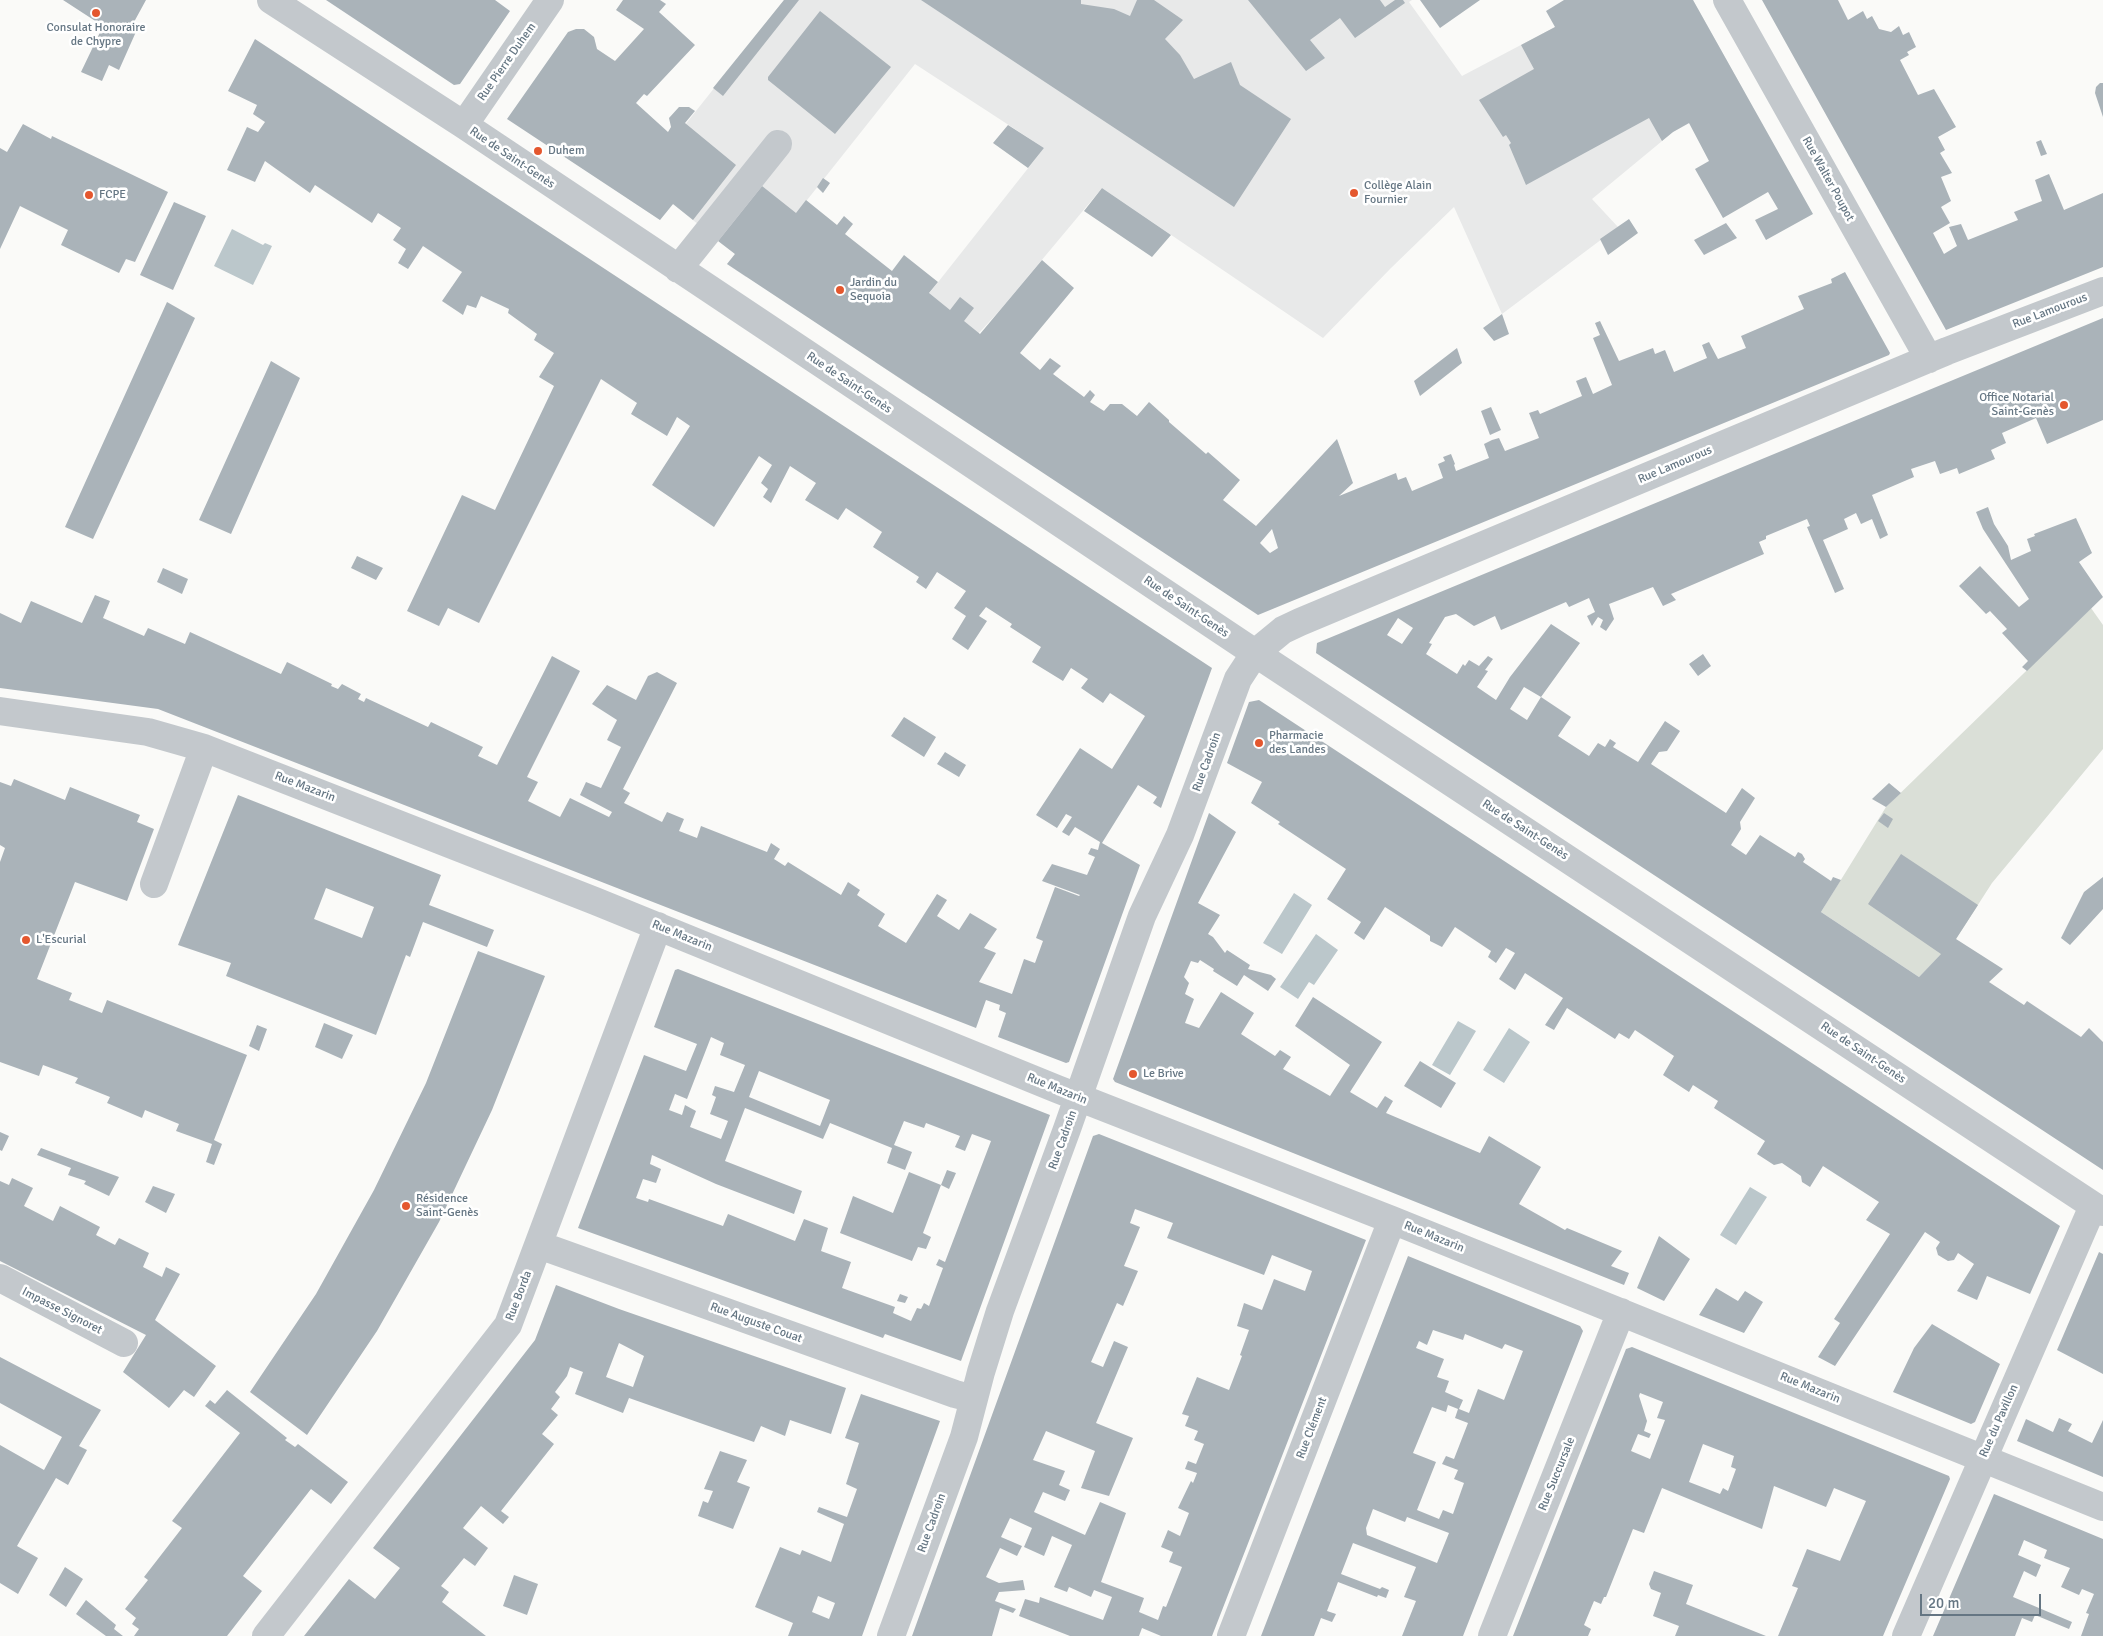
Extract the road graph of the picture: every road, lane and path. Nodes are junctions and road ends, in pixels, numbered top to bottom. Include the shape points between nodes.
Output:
1 (271, 0) edge
2 (550, 0) edge
3 (1727, 0) edge
4 (464, 125) junction
5 (778, 144) dead end
6 (678, 269) junction
7 (2103, 291) edge
8 (1929, 358) junction
9 (1255, 652) junction
10 (0, 711) edge
11 (204, 748) junction
12 (154, 884) dead end
13 (658, 926) junction
14 (1078, 1097) junction
15 (2098, 1209) edge
16 (1392, 1220) junction
17 (539, 1245) junction
18 (0, 1278) edge
19 (1621, 1312) junction
20 (124, 1343) dead end
21 (974, 1399) junction
22 (1984, 1457) junction
23 (2103, 1507) edge
24 (266, 1636) edge
25 (891, 1636) edge
26 (1231, 1636) edge
27 (1492, 1636) edge
28 (1906, 1636) edge

1 - 4 street, Rue de Saint-Genès
2 - 4 street, Rue Pierre Duhem
3 - 8 street, Rue Walter Poupot
4 - 6 street, Rue de Saint-Genès
5 - 6 street
6 - 9 street, Rue de Saint-Genès
7 - 8 street, Rue Lamourous
8 - 9 street, Rue Lamourous via 1291,626
9 - 14 street, Rue Cadroin via 1238,679 1180,835 1142,916
9 - 15 street, Rue de Saint-Genès
10 - 11 street, Rue Mazarin via 148,732
11 - 12 street
11 - 13 street, Rue Mazarin
13 - 14 street, Rue Mazarin
13 - 17 street, Rue Borda
14 - 16 street, Rue Mazarin
14 - 21 street, Rue Cadroin via 1000,1311
15 - 22 street, Rue du Pavillon
16 - 19 street, Rue Mazarin
16 - 26 street, Rue Clément
17 - 21 street, Rue Auguste Couat
17 - 24 street, Rue Borda via 508,1325
18 - 20 street, Impasse Signoret
19 - 22 street, Rue Mazarin
19 - 27 street, Rue Succursale
21 - 25 street, Rue Cadroin via 964,1437
22 - 23 street, Rue Mazarin
22 - 28 street, Rue du Pavillon

